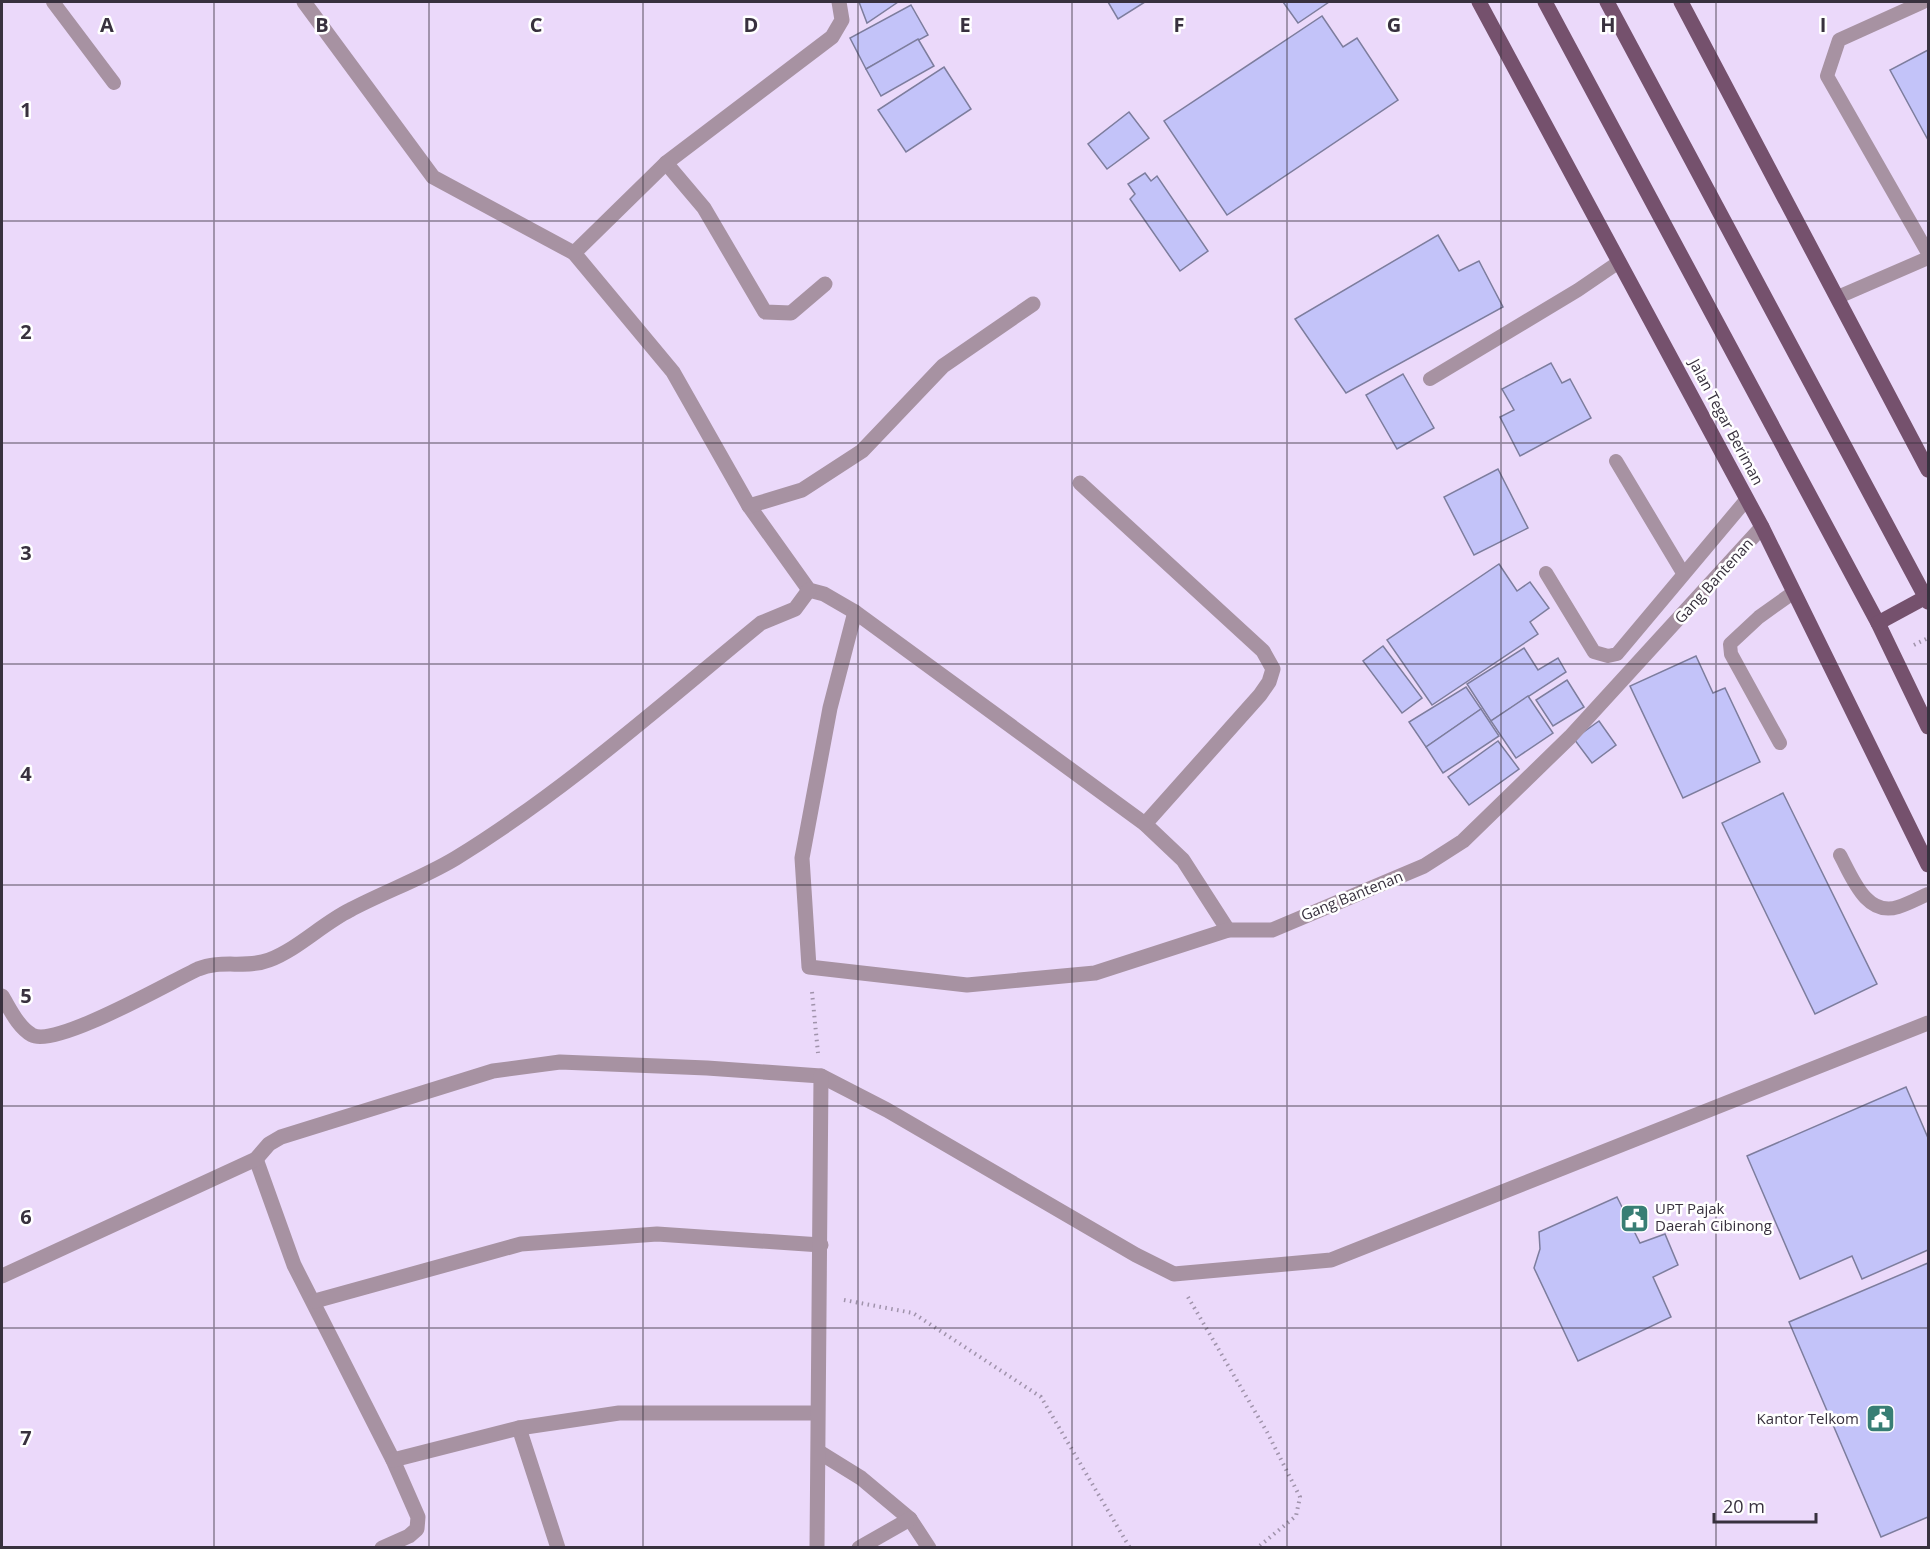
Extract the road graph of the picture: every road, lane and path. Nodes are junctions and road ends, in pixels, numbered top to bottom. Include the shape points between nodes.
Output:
1 (53, 2) edge
2 (304, 2) edge
3 (839, 2) edge
4 (1479, 2) edge
5 (1545, 2) edge
6 (1607, 2) edge
7 (1681, 2) edge
8 (1923, 2) edge
9 (114, 83) dead end
10 (666, 163) junction
11 (574, 253) junction
12 (1929, 253) edge
13 (1929, 258) edge
14 (1619, 262) junction
15 (825, 284) dead end
16 (1838, 297) junction
17 (1033, 304) dead end
18 (1430, 379) dead end
19 (1616, 461) dead end
20 (1929, 470) edge
21 (1080, 483) dead end
22 (1747, 499) junction
23 (749, 507) junction
24 (1762, 527) junction
25 (1546, 573) dead end
26 (1683, 573) junction
27 (809, 590) junction
28 (1794, 592) junction
29 (1927, 600) edge
30 (855, 612) junction
31 (1878, 623) junction
32 (1929, 727) edge
33 (1780, 743) dead end
34 (1145, 824) junction
35 (1840, 855) dead end
36 (1929, 866) edge
37 (1929, 894) edge
38 (1228, 930) junction
39 (809, 967) junction
40 (2, 996) edge
41 (1929, 1023) edge
42 (821, 1076) junction
43 (256, 1159) junction
44 (821, 1245) junction
45 (1174, 1274) junction
46 (2, 1276) edge
47 (818, 1294) junction
48 (315, 1301) junction
49 (817, 1413) junction
50 (519, 1428) junction
51 (819, 1452) junction
52 (393, 1460) junction
53 (910, 1519) junction
54 (382, 1548) edge
55 (558, 1548) edge
56 (817, 1548) edge
57 (860, 1548) edge
58 (929, 1548) edge
59 (1130, 1548) edge
60 (1257, 1548) edge

1 - 9 lane
2 - 11 street via 433,177
3 - 10 street via 842,20 832,37
4 - 14 main road, Jalan Tegar Beriman
5 - 31 main road
6 - 29 main road
7 - 16 main road
8 - 12 lane via 1839,40 1827,76
10 - 11 street
10 - 15 street via 704,208 765,312 791,313
11 - 23 street via 673,372
13 - 16 lane
14 - 18 lane
14 - 22 main road, Jalan Tegar Beriman
16 - 20 main road
17 - 23 street via 943,366 862,451 802,490
19 - 26 lane
21 - 34 street via 1263,651 1273,669 1260,695
22 - 24 main road, Jalan Tegar Beriman
22 - 26 lane
23 - 27 street
24 - 28 main road, Jalan Tegar Beriman
24 - 38 street, Gang Bantenan via 1570,737 1463,841 1424,866 1272,930
25 - 26 lane via 1594,652 1608,656 1617,654
27 - 30 street
27 - 40 street via 795,609 761,623 547,798 454,859 348,911 269,960 201,968 120,1009 53,1036 33,1036 18,1023
28 - 33 lane via 1730,644 1731,654
28 - 36 main road, Jalan Tegar Beriman
29 - 31 main road
30 - 34 street
30 - 39 street via 830,708 802,858
31 - 32 main road
34 - 38 street via 1184,860
35 - 37 lane via 1860,894 1878,908 1896,908
38 - 39 street, Gang Bantenan via 1095,973 967,985
39 - 42 path
41 - 45 street via 1331,1260
42 - 43 street via 560,1062 493,1071 280,1137
42 - 44 street
42 - 45 street
43 - 46 street
43 - 48 street via 294,1264
44 - 47 street
44 - 48 street via 657,1234 521,1244
45 - 60 path via 1267,1432 1300,1497 1296,1516
47 - 49 street
47 - 59 path via 913,1313 1041,1397
48 - 52 street
49 - 50 street via 619,1413
49 - 51 street
50 - 52 street
50 - 55 street
51 - 53 street via 861,1478
51 - 56 street
52 - 54 street via 418,1517 417,1528
53 - 57 street
53 - 58 street

